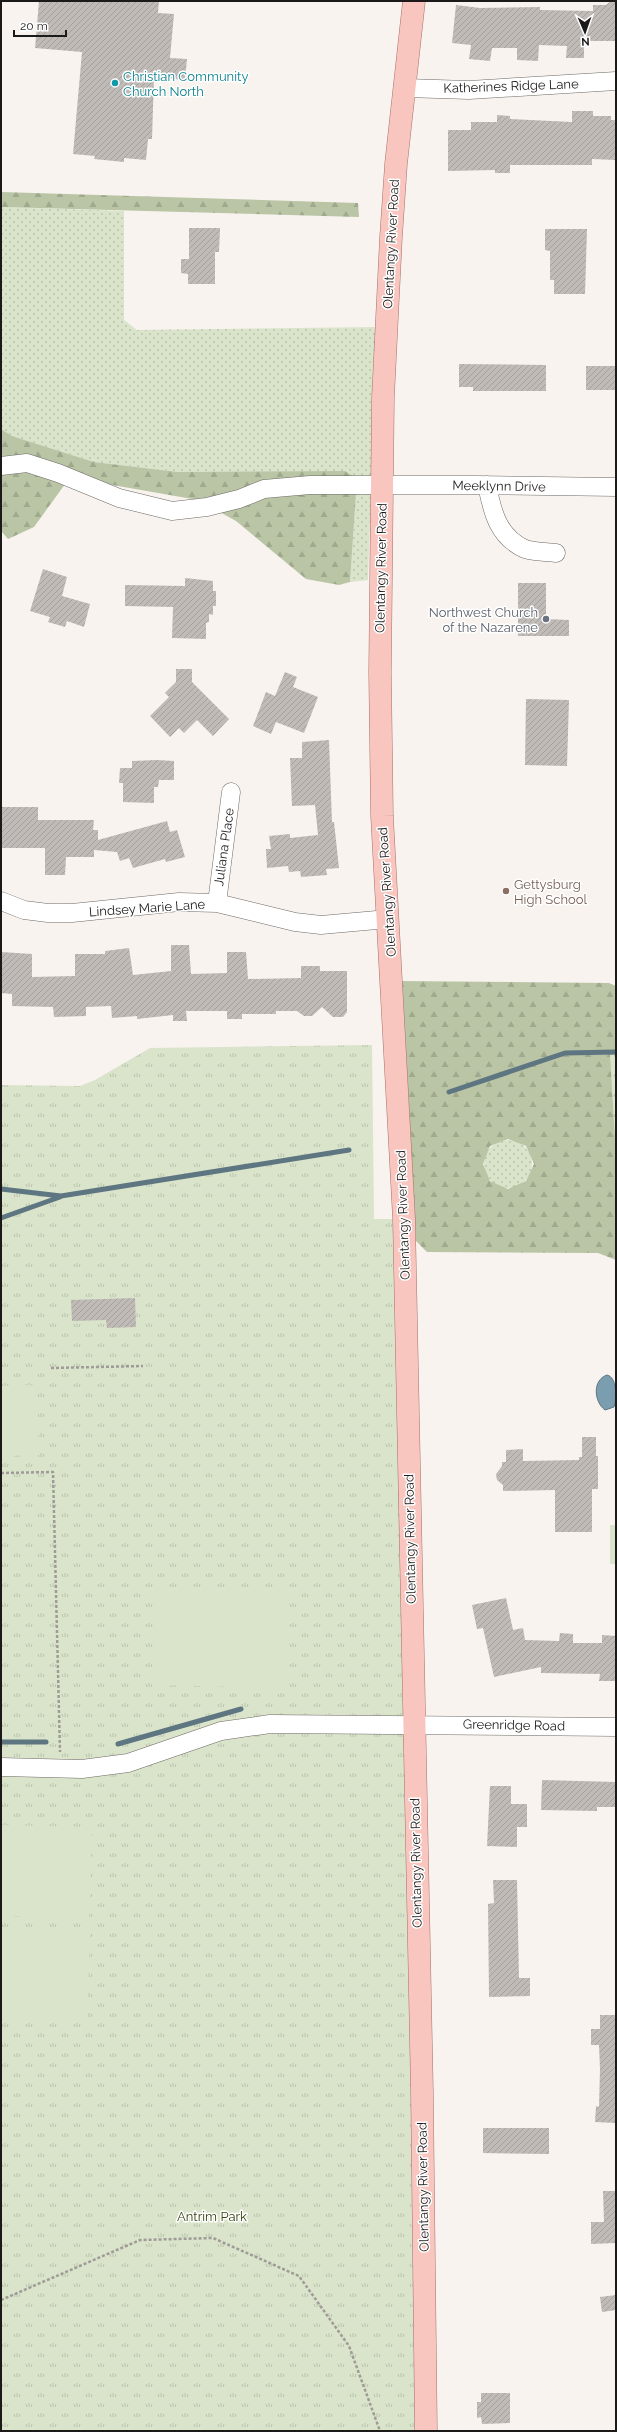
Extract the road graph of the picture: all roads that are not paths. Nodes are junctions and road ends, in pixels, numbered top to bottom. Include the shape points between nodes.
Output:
1 (414, 1) edge
2 (616, 81) edge
3 (405, 88) junction
4 (1, 466) edge
5 (487, 485) junction
6 (382, 486) junction
7 (616, 487) edge
8 (556, 553) dead end
9 (231, 792) dead end
10 (1, 901) edge
11 (217, 903) junction
12 (388, 919) junction
13 (413, 1724) junction
14 (616, 1727) edge
15 (1, 1767) edge
16 (426, 2431) edge

1 - 3 main road, Olentangy River Road
2 - 3 street, Katherines Ridge Lane via 469,90
3 - 6 main road, Olentangy River Road via 396,164 392,231 383,398
4 - 6 street, Meeklynn Drive via 27,464 58,473 119,498 172,511 207,507 239,499 264,488 344,484
5 - 6 street, Meeklynn Drive
5 - 7 street, Meeklynn Drive
5 - 8 street via 494,518 504,534 526,549
6 - 12 main road, Olentangy River Road via 380,672 382,816
9 - 11 street, Juliana Place
10 - 11 street, Lindsey Marie Lane via 24,910 72,913 179,902
11 - 12 street, Lindsey Marie Lane via 308,923
12 - 13 main road, Olentangy River Road via 404,1227
13 - 14 street, Greenridge Road
13 - 15 street, Greenridge Road via 270,1724 222,1732 128,1763 82,1769
13 - 16 main road, Olentangy River Road via 422,2091

